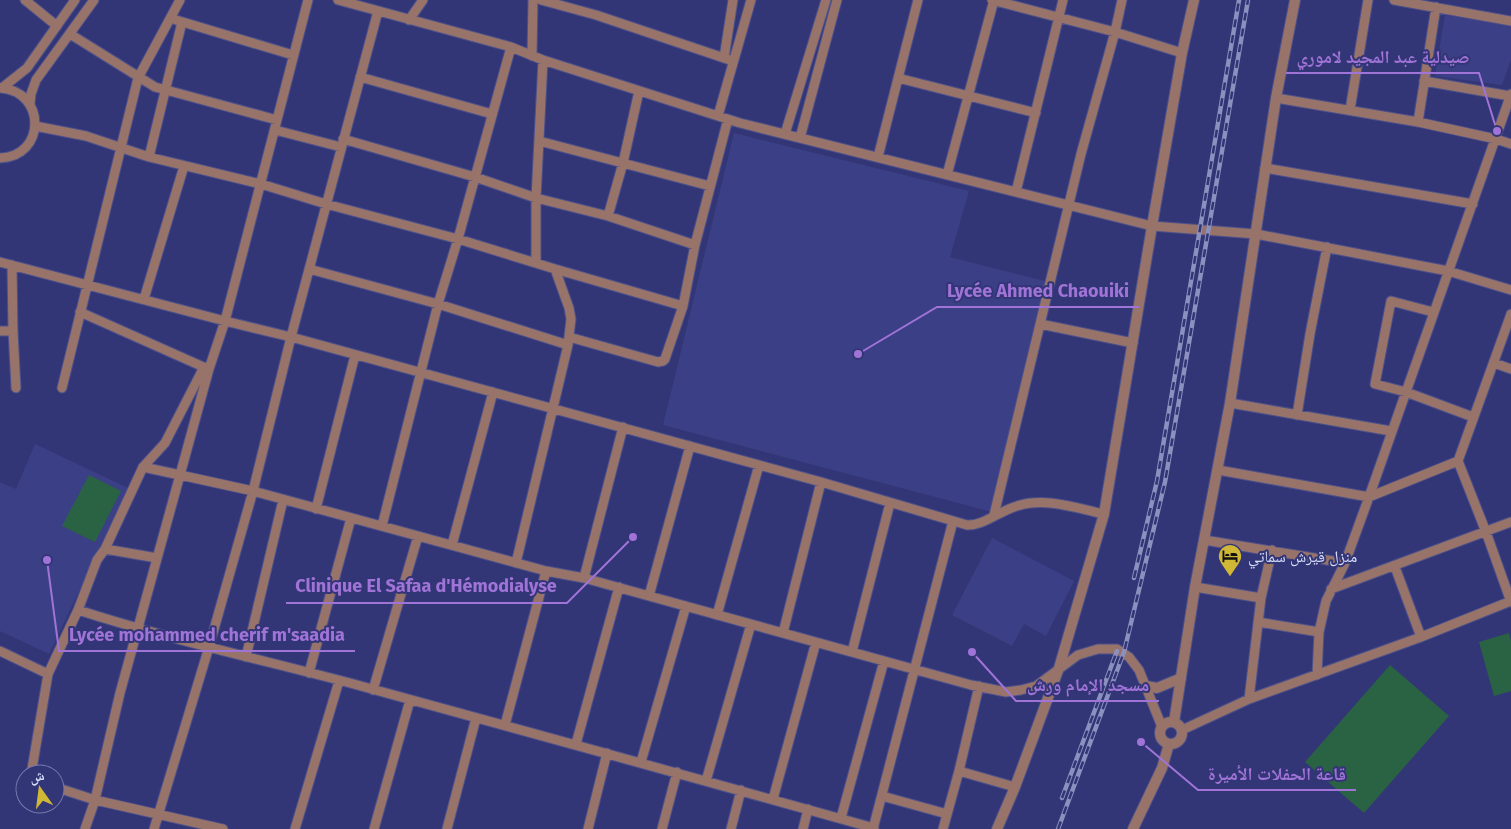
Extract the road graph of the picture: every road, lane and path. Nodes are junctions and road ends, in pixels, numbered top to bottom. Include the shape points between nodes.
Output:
1 (25, 0) edge
2 (76, 0) edge
3 (94, 0) edge
4 (180, 0) edge
5 (308, 0) edge
6 (339, 0) edge
7 (423, 0) edge
8 (533, 0) edge
9 (541, 0) edge
10 (733, 0) edge
11 (751, 0) edge
12 (826, 0) edge
13 (837, 0) edge
14 (918, 0) edge
15 (993, 0) edge
16 (1063, 0) edge
17 (1122, 0) edge
18 (1194, 0) edge
19 (1295, 0) edge
20 (1368, 0) edge
21 (1394, 0) edge
22 (1436, 7) junction
23 (378, 11) junction
24 (1059, 17) junction
25 (169, 18) junction
26 (409, 20) junction
27 (1511, 21) edge
28 (182, 22) junction
29 (57, 26) junction
30 (1115, 32) junction
31 (70, 34) junction
32 (510, 47) junction
33 (1182, 53) junction
34 (293, 55) junction
35 (809, 55) junction
36 (532, 56) junction
37 (821, 58) junction
38 (543, 60) junction
39 (729, 60) junction
40 (360, 77) junction
41 (138, 78) junction
42 (898, 78) junction
43 (1424, 81) junction
44 (1, 88) edge
45 (164, 90) junction
46 (639, 91) junction
47 (968, 95) junction
48 (1511, 95) edge
49 (1276, 98) junction
50 (30, 104) junction
51 (1350, 110) junction
52 (1036, 113) junction
53 (492, 114) junction
54 (718, 116) junction
55 (728, 119) junction
56 (277, 120) junction
57 (1418, 122) junction
58 (35, 126) junction
59 (275, 130) junction
60 (785, 134) junction
61 (800, 138) junction
62 (1496, 139) junction
63 (539, 141) junction
64 (342, 143) junction
65 (1511, 144) edge
66 (120, 147) junction
67 (0, 158) edge
68 (149, 158) junction
69 (878, 158) junction
70 (623, 163) junction
71 (184, 166) junction
72 (1265, 168) junction
73 (947, 175) junction
74 (475, 177) junction
75 (261, 184) junction
76 (710, 186) junction
77 (1016, 192) junction
78 (536, 198) junction
79 (326, 204) junction
80 (1473, 204) junction
81 (1069, 205) junction
82 (608, 216) junction
83 (1152, 226) junction
84 (1256, 234) junction
85 (458, 239) junction
86 (695, 245) junction
87 (1327, 247) junction
88 (0, 262) edge
89 (536, 263) junction
90 (12, 265) junction
91 (309, 269) junction
92 (555, 269) junction
93 (1448, 271) junction
94 (87, 284) junction
95 (1511, 290) edge
96 (144, 299) junction
97 (438, 304) junction
98 (683, 306) junction
99 (80, 312) junction
100 (1433, 312) junction
101 (1511, 314) edge
102 (225, 321) junction
103 (1040, 324) junction
104 (0, 331) edge
105 (12, 331) junction
106 (291, 338) junction
107 (568, 341) junction
108 (1133, 343) junction
109 (356, 355) junction
110 (1494, 363) junction
111 (207, 368) junction
112 (1511, 369) edge
113 (422, 373) junction
114 (16, 388) dead end
115 (62, 388) dead end
116 (493, 392) junction
117 (1406, 392) junction
118 (1230, 403) junction
119 (553, 408) junction
120 (1297, 415) junction
121 (1473, 417) junction
122 (623, 428) junction
123 (1392, 431) junction
124 (690, 446) junction
125 (1458, 461) junction
126 (759, 465) junction
127 (143, 467) junction
128 (1218, 470) junction
129 (180, 476) junction
130 (821, 482) junction
131 (253, 491) junction
132 (1369, 497) junction
133 (283, 500) junction
134 (890, 503) junction
135 (316, 509) junction
136 (1104, 514) junction
137 (994, 515) junction
138 (351, 518) junction
139 (953, 521) junction
140 (1511, 522) edge
141 (382, 526) junction
142 (1486, 532) junction
143 (418, 536) junction
144 (1204, 540) junction
145 (452, 545) junction
146 (105, 549) junction
147 (1272, 550) junction
148 (156, 558) junction
149 (516, 562) junction
150 (1344, 563) junction
151 (1394, 567) junction
152 (546, 571) junction
153 (584, 578) junction
154 (619, 587) junction
155 (1195, 587) junction
156 (1331, 589) junction
157 (648, 596) junction
158 (1261, 598) junction
159 (1511, 602) edge
160 (686, 606) junction
161 (78, 610) junction
162 (717, 615) junction
163 (1258, 622) junction
164 (751, 624) junction
165 (138, 629) junction
166 (1319, 632) junction
167 (783, 633) junction
168 (1421, 637) junction
169 (816, 642) junction
170 (209, 647) junction
171 (0, 651) edge
172 (852, 652) junction
173 (246, 657) junction
174 (884, 661) junction
175 (1059, 668) junction
176 (914, 669) junction
177 (308, 673) junction
178 (48, 674) junction
179 (1317, 675) junction
180 (1181, 678) junction
181 (339, 680) junction
182 (979, 686) junction
183 (1146, 686) junction
184 (373, 690) junction
185 (1249, 699) junction
186 (410, 700) junction
187 (476, 718) junction
188 (1174, 722) junction
189 (505, 725) junction
190 (1162, 727) junction
191 (1182, 730) junction
192 (576, 744) junction
193 (1169, 744) junction
194 (607, 753) junction
195 (641, 762) junction
196 (33, 764) edge
197 (959, 771) junction
198 (676, 772) junction
199 (706, 781) junction
200 (1015, 787) junction
201 (65, 790) edge
202 (741, 790) junction
203 (882, 796) junction
204 (773, 799) junction
205 (95, 800) junction
206 (808, 809) junction
207 (158, 814) junction
208 (947, 814) junction
209 (841, 818) junction
210 (873, 828) edge
211 (86, 829) edge
212 (154, 829) edge
213 (223, 829) edge
214 (295, 829) edge
215 (374, 829) edge
216 (447, 829) edge
217 (588, 829) edge
218 (662, 829) edge
219 (731, 829) edge
220 (803, 829) edge
221 (943, 829) edge
222 (997, 829) edge
223 (1133, 829) edge

1 - 29 street
2 - 29 street
3 - 31 street
4 - 25 street
5 - 34 street
6 - 23 street
7 - 26 street
8 - 36 street
9 - 39 street
10 - 39 street
11 - 39 street
12 - 35 street
13 - 37 street
14 - 42 street
15 - 24 street
15 - 47 street
16 - 24 street
17 - 30 street
18 - 33 street
19 - 49 street
20 - 51 street
21 - 22 street
22 - 27 street
22 - 43 street
23 - 26 street
23 - 40 street
24 - 30 street
24 - 52 street
25 - 28 street
25 - 41 street
26 - 32 street
28 - 34 street
28 - 45 street
29 - 44 street via 27,68
30 - 33 street
30 - 81 street
31 - 41 street
31 - 50 street via 36,80
32 - 36 street
32 - 53 street
33 - 83 street
34 - 56 street
35 - 37 street
35 - 60 street
36 - 38 street
37 - 61 street
38 - 46 street
38 - 63 street
39 - 54 street
40 - 53 street
40 - 64 street
41 - 45 street
41 - 66 street
42 - 47 street
42 - 69 street
43 - 48 street
43 - 57 street
44 - 50 street via 13,90
45 - 56 street
45 - 68 street
46 - 54 street
46 - 70 street
47 - 52 street
47 - 73 street
48 - 62 street
49 - 51 street
49 - 72 street
50 - 58 street
51 - 57 street
52 - 77 street
53 - 74 street
54 - 55 street
55 - 60 street
55 - 76 street
56 - 59 street
57 - 62 street
58 - 66 street via 86,136
58 - 67 street via 26,147 17,154
59 - 64 street
59 - 75 street
60 - 61 street
61 - 69 street
62 - 65 street
62 - 80 street
63 - 70 street
63 - 78 street
64 - 74 street
64 - 79 street
66 - 68 street
66 - 94 street
68 - 71 street
69 - 73 street
70 - 76 street
70 - 82 street
71 - 75 street
71 - 96 street
72 - 80 street
72 - 84 street
73 - 77 street
74 - 78 street
74 - 85 street
75 - 79 street
75 - 102 street
76 - 86 street
77 - 81 street
78 - 82 street
78 - 89 street
79 - 85 street
79 - 91 street
80 - 93 street
81 - 83 street
81 - 103 street
82 - 86 street
83 - 84 street
83 - 108 street
84 - 87 street
84 - 118 street
85 - 89 street
85 - 97 street
86 - 98 street
87 - 93 street
87 - 120 street
88 - 90 street
89 - 92 street
90 - 94 street
90 - 105 street
91 - 97 street
91 - 106 street
92 - 98 street
92 - 107 street via 571,318
93 - 95 street
93 - 100 street
94 - 96 street
94 - 99 street
96 - 102 street
97 - 107 street
97 - 113 street
98 - 107 street via 665,359 660,362
99 - 111 street
99 - 115 street
100 - 117 street
100 - 117 street via 1391,301 1375,384
101 - 110 street
102 - 106 street
102 - 111 street
103 - 108 street
103 - 137 street
104 - 105 street
105 - 114 street
106 - 109 street
106 - 131 street
107 - 119 street
108 - 136 street
109 - 113 street
109 - 135 street
110 - 112 street
110 - 121 street
111 - 127 street via 165,443
111 - 129 street
113 - 116 street
113 - 141 street
116 - 119 street
116 - 145 street
117 - 121 street
117 - 123 street
118 - 120 street
118 - 128 street
119 - 122 street
119 - 149 street
120 - 123 street
121 - 125 street
122 - 124 street
122 - 153 street
123 - 132 street
124 - 126 street
124 - 157 street
125 - 132 street
125 - 142 street
126 - 130 street
126 - 162 street
127 - 129 street
127 - 146 street
128 - 132 street
128 - 144 street
129 - 131 street
129 - 148 street
130 - 134 street
130 - 167 street
131 - 133 street
131 - 170 street
132 - 150 street
133 - 135 street
133 - 173 street
134 - 139 street
134 - 172 street
135 - 138 street
136 - 137 street via 1062,504 1032,502
136 - 175 street
137 - 139 street via 974,526
138 - 141 street
138 - 177 street
139 - 176 street
140 - 142 street
141 - 143 street
142 - 151 street
142 - 159 street
143 - 145 street
143 - 184 street
144 - 147 street
144 - 155 street
145 - 149 street
146 - 148 street
146 - 161 street via 97,560
147 - 150 street
147 - 158 street
148 - 165 street
149 - 152 street
150 - 156 street
151 - 156 street
151 - 168 street
152 - 153 street
152 - 189 street
153 - 154 street
154 - 157 street
154 - 192 street
155 - 158 street
155 - 180 street
156 - 166 street
157 - 160 street
158 - 163 street
159 - 168 street
160 - 162 street
160 - 195 street
161 - 165 street
161 - 178 street
162 - 164 street
163 - 166 street
163 - 185 street
164 - 167 street
164 - 199 street
165 - 170 street
165 - 205 street
166 - 179 street
167 - 169 street
168 - 179 street
169 - 172 street
169 - 204 street
170 - 173 street
170 - 207 street
171 - 178 street
172 - 174 street
173 - 177 street
174 - 176 street
174 - 209 street
175 - 182 street via 1036,686 1021,690 1006,692
175 - 183 street via 1089,651 1117,649 1135,662
175 - 200 street
176 - 182 street
176 - 203 street
177 - 181 street
178 - 196 street
179 - 185 street
180 - 183 street via 1157,688
180 - 188 street
181 - 184 street
181 - 214 street
182 - 197 street
183 - 190 street
184 - 186 street
185 - 191 street
186 - 187 street
186 - 215 street
187 - 189 street
187 - 216 street
188 - 190 street via 1167,722
188 - 191 street
189 - 192 street
190 - 193 street via 1161,738
191 - 193 street via 1180,741
192 - 194 street
193 - 223 street via 1162,768
194 - 195 street
194 - 217 street
195 - 198 street
197 - 200 street
197 - 208 street
198 - 199 street
198 - 218 street
199 - 202 street
200 - 222 street
201 - 205 street
202 - 204 street
202 - 219 street
203 - 208 street
203 - 210 street
204 - 206 street
205 - 207 street
205 - 211 street
206 - 209 street
206 - 220 street
207 - 212 street
207 - 213 street
208 - 221 street
209 - 210 street

